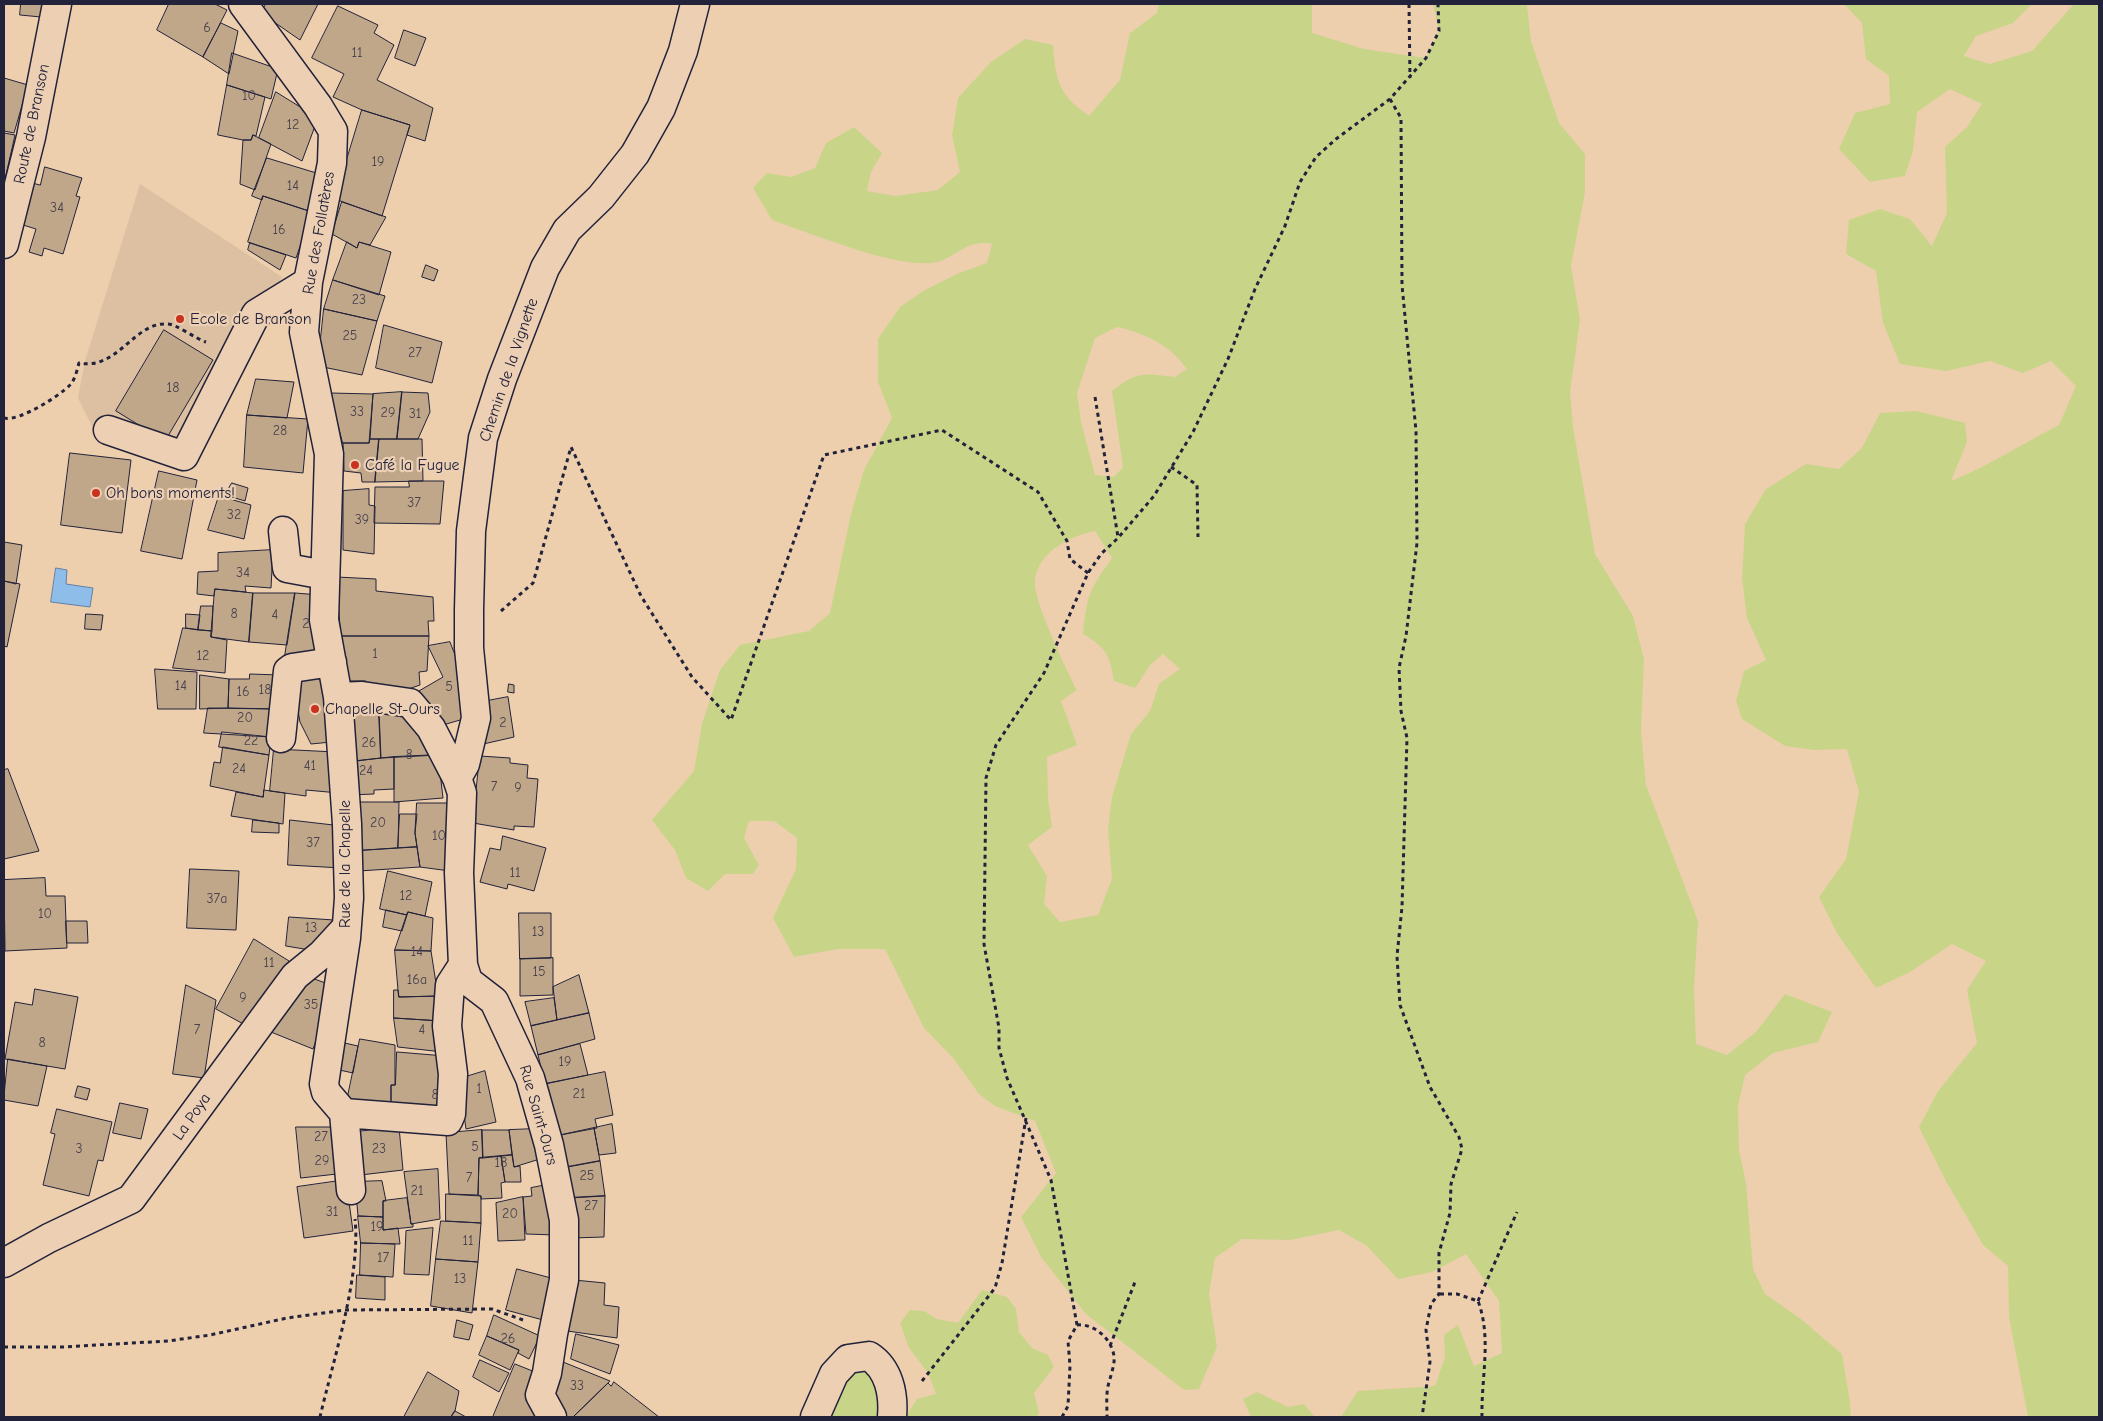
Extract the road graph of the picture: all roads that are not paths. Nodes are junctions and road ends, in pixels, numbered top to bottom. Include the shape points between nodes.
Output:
1 (57, 4) edge
2 (243, 4) edge
3 (695, 4) edge
4 (4, 244) edge
5 (308, 282) junction
6 (108, 430) dead end
7 (283, 531) dead end
8 (326, 575) junction
9 (332, 662) junction
10 (338, 697) junction
11 (281, 738) dead end
12 (457, 778) junction
13 (345, 928) junction
14 (463, 965) junction
15 (344, 1113) junction
16 (351, 1190) road end
17 (4, 1263) edge
18 (893, 1410) edge
19 (552, 1417) edge
20 (815, 1417) edge

1 - 4 street, Route de Branson via 31,137
2 - 5 street, Rue des Follatères via 333,131 332,163
3 - 12 street, Chemin de la Vignette via 683,51 661,108 635,154 601,197 567,230 545,268 483,438 471,531 469,610 476,718 465,764
5 - 6 street via 256,314 184,456
5 - 8 street, Rue des Follatères via 304,332 329,454
7 - 8 street via 288,568
8 - 9 street, Rue des Follatères via 324,620
9 - 10 street, Rue des Follatères
9 - 11 street via 288,671
10 - 12 street, Rue Saint-Ours via 362,696 410,703 431,728
10 - 13 street, Rue de la Chapelle via 347,824 349,898
12 - 14 street, Rue Saint-Ours via 462,793 459,873
13 - 15 street, Rue de la Chapelle via 324,1084 326,1092
13 - 17 street, La Poya via 322,954 295,976 131,1199
14 - 15 street via 450,985 447,1026 453,1074 448,1121
14 - 19 street, Rue Saint-Ours via 468,982 494,1001 530,1078 549,1145 564,1220 564,1280 548,1373 540,1394
15 - 16 street
18 - 20 street via 881,1364 869,1356 848,1359 834,1374

